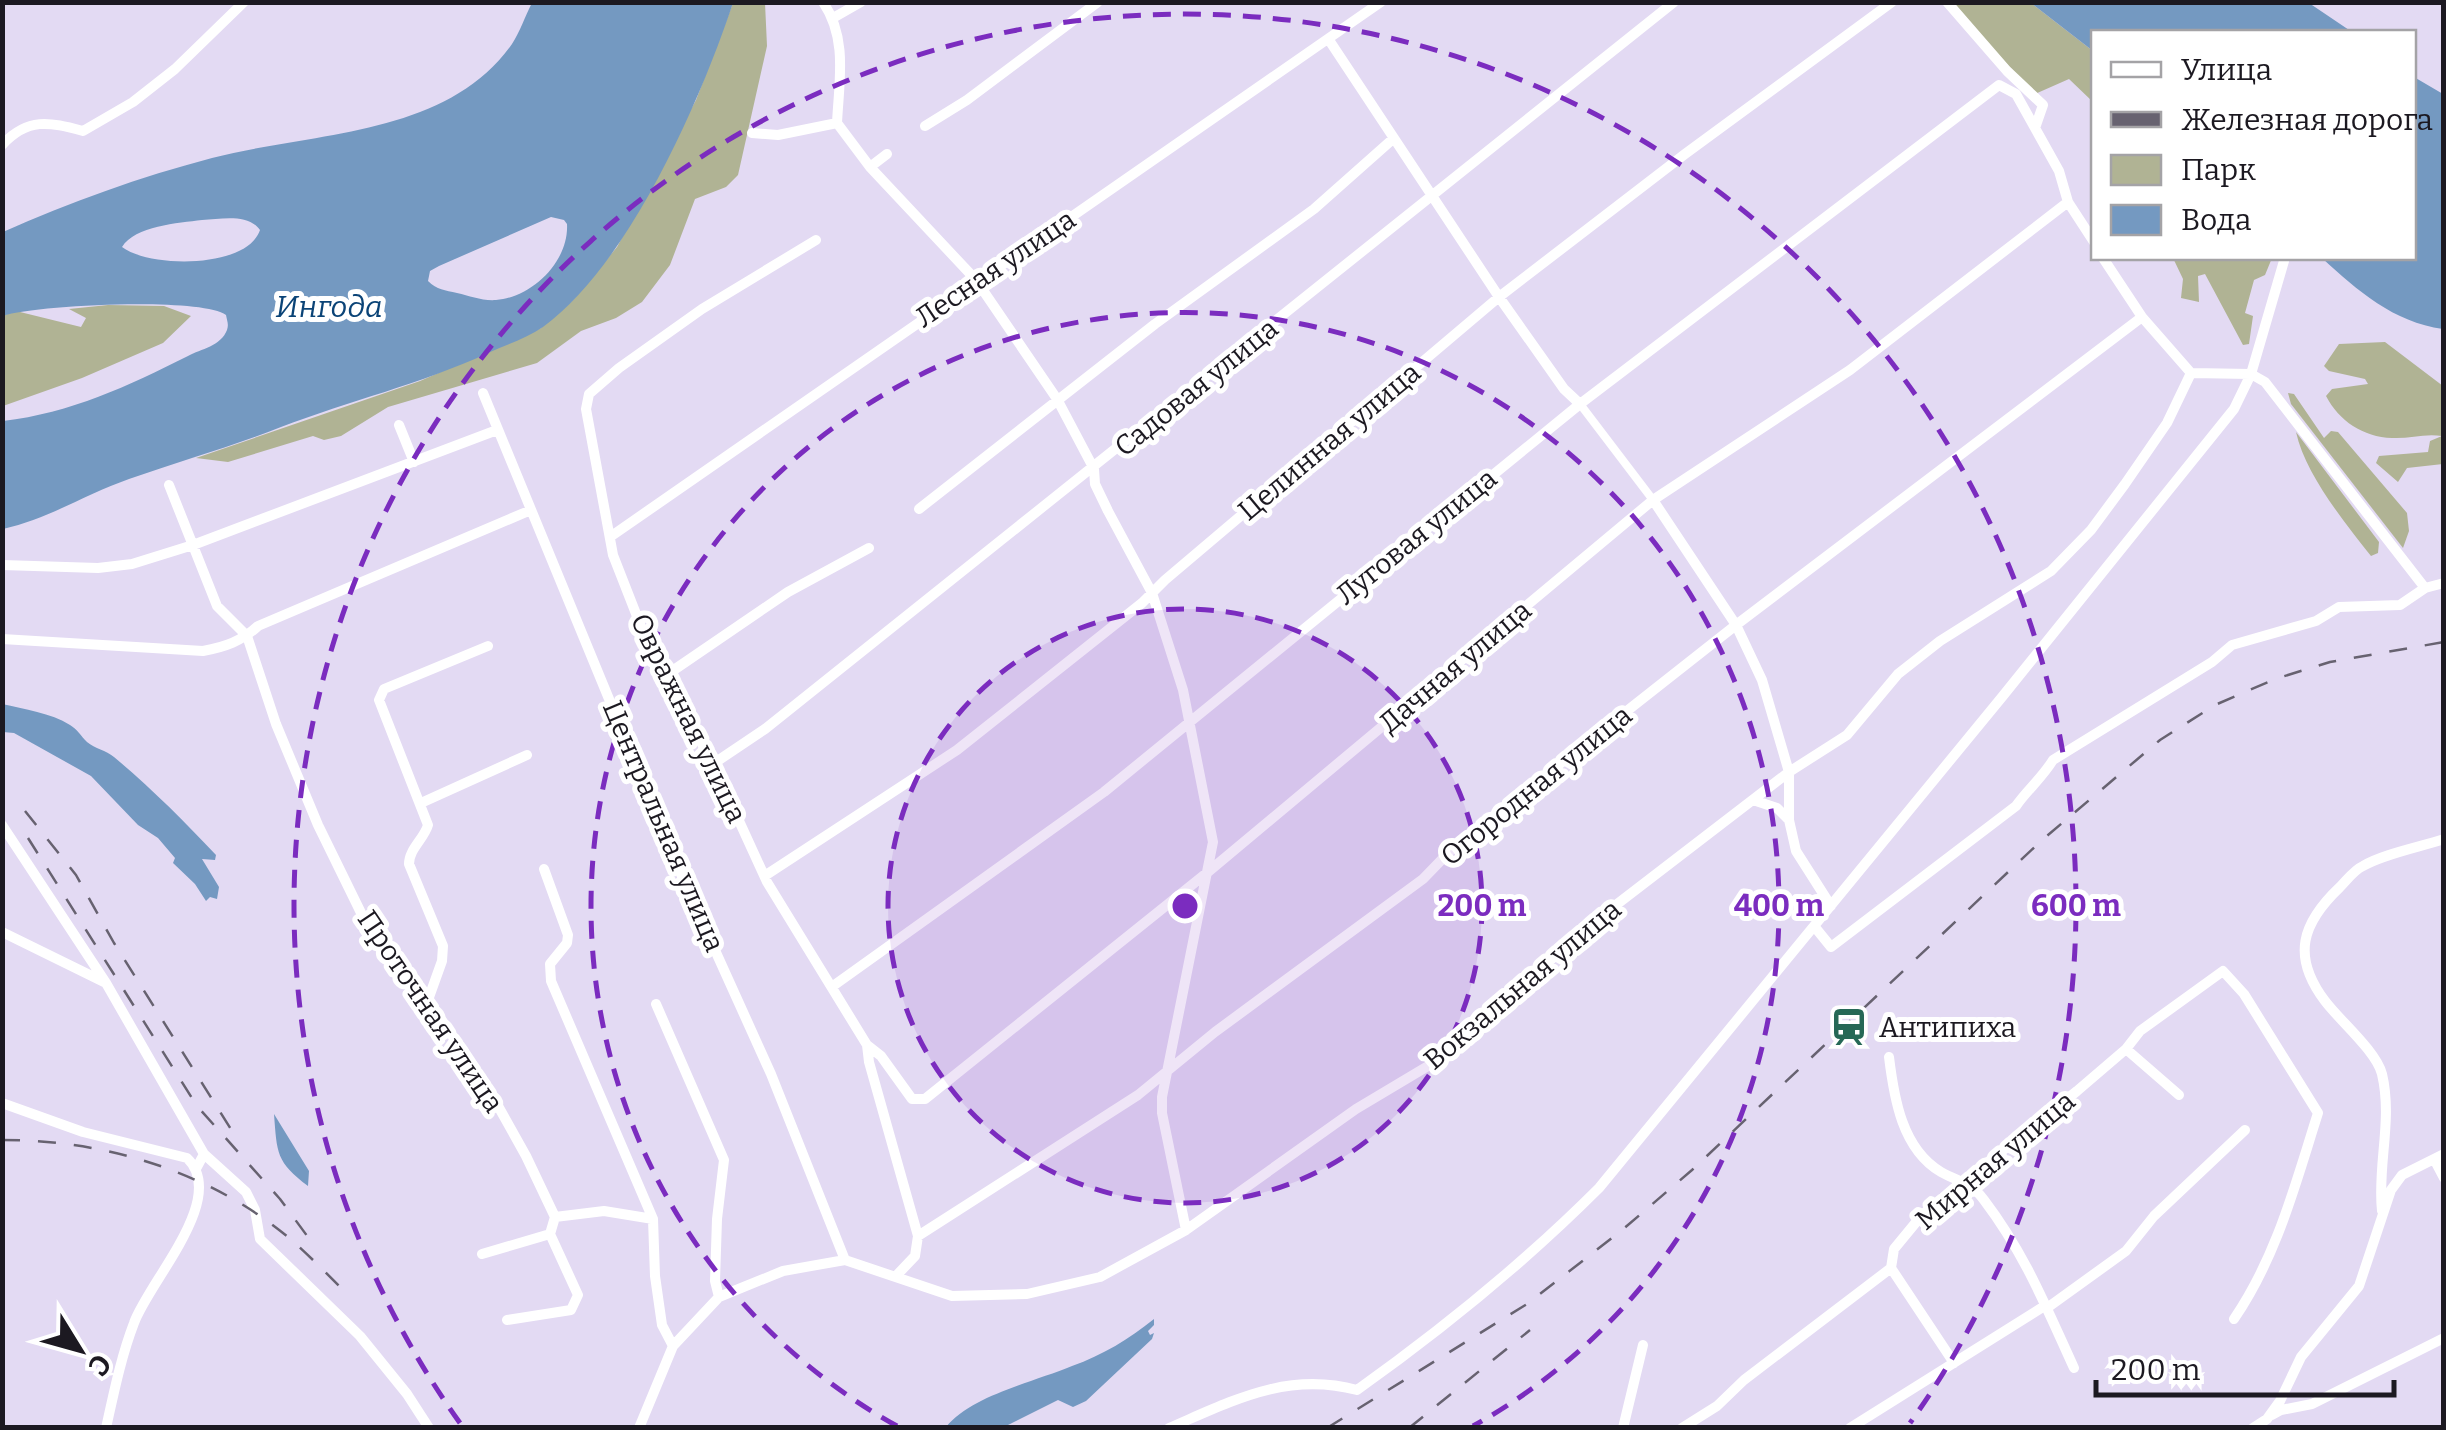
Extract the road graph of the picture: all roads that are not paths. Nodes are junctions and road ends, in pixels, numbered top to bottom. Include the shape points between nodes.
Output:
1 (244, 2) edge
2 (823, 2) edge
3 (862, 2) edge
4 (1098, 2) edge
5 (1381, 2) edge
6 (1674, 2) edge
7 (1892, 2) edge
8 (1947, 2) edge
9 (834, 18) junction
10 (1329, 40) junction
11 (836, 123) junction
12 (925, 126) dead end
13 (2035, 128) junction
14 (752, 133) dead end
15 (1394, 138) junction
16 (2, 145) edge
17 (887, 154) dead end
18 (870, 167) junction
19 (1433, 197) junction
20 (2068, 202) junction
21 (2091, 237) edge
22 (816, 240) dead end
23 (2105, 260) edge
24 (2284, 261) dead end
25 (976, 280) junction
26 (1499, 297) junction
27 (2142, 318) junction
28 (2191, 373) junction
29 (2250, 374) junction
30 (483, 393) dead end
31 (1057, 399) junction
32 (1580, 404) junction
33 (399, 426) dead end
34 (497, 430) junction
35 (414, 462) junction
36 (1094, 469) junction
37 (168, 484) dead end
38 (1653, 500) junction
39 (919, 509) dead end
40 (531, 510) junction
41 (610, 536) junction
42 (193, 545) junction
43 (869, 548) dead end
44 (2, 565) edge
45 (2444, 584) edge
46 (2425, 588) junction
47 (1152, 593) junction
48 (1736, 625) junction
49 (247, 636) junction
50 (2, 639) edge
51 (488, 646) dead end
52 (665, 676) junction
53 (1189, 720) junction
54 (527, 756) dead end
55 (713, 764) junction
56 (1789, 772) junction
57 (1752, 800) junction
58 (421, 802) junction
59 (1788, 820) junction
60 (2, 825) edge
61 (2444, 840) edge
62 (544, 870) dead end
63 (1208, 872) junction
64 (766, 876) junction
65 (1831, 906) junction
66 (1814, 926) junction
67 (2, 932) edge
68 (106, 983) junction
69 (834, 986) junction
70 (428, 1000) junction
71 (656, 1004) dead end
72 (867, 1045) junction
73 (2126, 1049) junction
74 (1890, 1057) dead end
75 (1168, 1072) junction
76 (2179, 1095) dead end
77 (2, 1103) edge
78 (2245, 1130) dead end
79 (204, 1154) junction
80 (2439, 1156) edge
81 (197, 1167) junction
82 (2444, 1178) edge
83 (1966, 1180) junction
84 (2382, 1212) junction
85 (554, 1217) junction
86 (653, 1219) junction
87 (1186, 1230) junction
88 (550, 1234) junction
89 (918, 1236) junction
90 (482, 1254) dead end
91 (845, 1260) junction
92 (1891, 1268) junction
93 (896, 1276) junction
94 (719, 1297) junction
95 (2046, 1307) junction
96 (506, 1320) dead end
97 (2234, 1320) dead end
98 (2444, 1338) edge
99 (673, 1346) junction
100 (1642, 1346) dead end
101 (1954, 1363) junction
102 (2074, 1368) dead end
103 (2267, 1419) junction
104 (106, 1428) edge
105 (429, 1428) edge
106 (639, 1428) edge
107 (1169, 1428) edge
108 (1623, 1428) edge
109 (1682, 1428) edge
110 (1850, 1428) edge
111 (2253, 1428) edge

1 - 16 street via 134,102 83,131 48,122 16,130
2 - 9 street
3 - 9 street
4 - 12 street
5 - 10 street, Лесная улица
6 - 19 street, Садовая улица
7 - 26 street, Целинная улица
8 - 13 street via 2044,105
9 - 11 street via 841,49
10 - 15 street
10 - 25 street, Лесная улица
11 - 14 street via 778,135
11 - 18 street
13 - 20 street
13 - 32 street, Луговая улица via 2016,94 1998,85
15 - 19 street
15 - 31 street via 1314,208
17 - 18 street
18 - 25 street
19 - 26 street
19 - 36 street, Садовая улица
20 - 21 street
20 - 38 street, Дачная улица via 1850,370
22 - 41 street, Овражная улица via 702,309 589,394 586,410
23 - 27 street
24 - 29 street
25 - 31 street
25 - 41 street, Лесная улица
26 - 32 street
26 - 47 street, Целинная улица
27 - 28 street
27 - 48 street, Огородная улица
28 - 29 street
28 - 56 street, Вокзальная улица via 2167,424 2125,484 2051,571 1898,674 1847,735
29 - 46 street via 2280,400
29 - 65 street via 2234,409
30 - 34 street, Центральная улица
31 - 36 street
31 - 39 street
32 - 38 street
32 - 53 street, Луговая улица
33 - 35 street
34 - 35 street
34 - 40 street, Центральная улица
35 - 42 street
36 - 47 street via 1095,484
36 - 55 street, Садовая улица
37 - 42 street, Проточная улица
38 - 48 street
38 - 63 street, Дачная улица
40 - 49 street
40 - 91 street, Центральная улица
41 - 52 street, Овражная улица
42 - 44 street via 98,568
42 - 49 street, Проточная улица via 217,606
43 - 52 street via 788,592
45 - 46 street
46 - 66 street via 2400,605 2340,607 2316,621 2232,645 2054,760 2016,806 1832,947
47 - 53 street
47 - 64 street, Целинная улица via 957,750
48 - 56 street via 1762,680
48 - 75 street, Огородная улица via 1453,848 1423,880
49 - 50 street via 203,650
49 - 70 street, Проточная улица via 276,724 357,905
51 - 58 street via 380,694
52 - 55 street, Овражная улица
53 - 63 street via 1213,842
53 - 69 street, Луговая улица via 1089,803
54 - 58 street
55 - 64 street, Овражная улица
56 - 57 street, Вокзальная улица
56 - 59 street
57 - 59 street via 1777,808
57 - 87 street, Вокзальная улица via 1599,918 1428,1066
58 - 70 street via 428,825 409,864 442,946
59 - 65 street via 1796,851
60 - 68 street
61 - 84 street via 2362,866 2313,918 2304,941 2306,968 2323,999 2381,1069 2388,1121
62 - 86 street via 568,936 550,964 552,982
63 - 72 street, Дачная улица via 925,1099 912,1099
63 - 75 street
64 - 69 street, Овражная улица
65 - 66 street
66 - 107 street via 1599,1188 1440,1331 1357,1390 1290,1382
67 - 68 street
68 - 79 street
69 - 72 street, Овражная улица
70 - 85 street, Проточная улица via 488,1088
71 - 94 street via 724,1160
72 - 89 street, Овражная улица
73 - 76 street
73 - 83 street, Мирная улица
73 - 97 street, Мирная улица via 2140,1031 2223,971 2318,1113 2276,1245
74 - 83 street via 1894,1098 1910,1137 1936,1169
75 - 87 street via 1162,1113
75 - 89 street, Огородная улица
77 - 81 street via 187,1158
78 - 95 street via 2126,1251
79 - 81 street
79 - 105 street via 246,1192 260,1238 360,1336
80 - 82 street
80 - 84 street via 2402,1175
81 - 104 street via 194,1217 135,1319
83 - 92 street, Мирная улица via 1922,1215 1894,1249
83 - 95 street via 2027,1262
84 - 103 street via 2359,1286 2302,1357
85 - 86 street via 604,1211
85 - 88 street
86 - 99 street via 662,1324
87 - 93 street, Вокзальная улица via 1100,1277 1027,1294 952,1296
88 - 90 street
88 - 96 street via 578,1295 576,1305
89 - 93 street via 915,1256
91 - 93 street, Вокзальная улица
91 - 94 street, Вокзальная улица via 783,1271
92 - 101 street
92 - 109 street, Мирная улица
94 - 99 street, Вокзальная улица
95 - 101 street
95 - 102 street
98 - 103 street via 2312,1404
99 - 106 street
100 - 108 street
101 - 110 street
103 - 111 street

